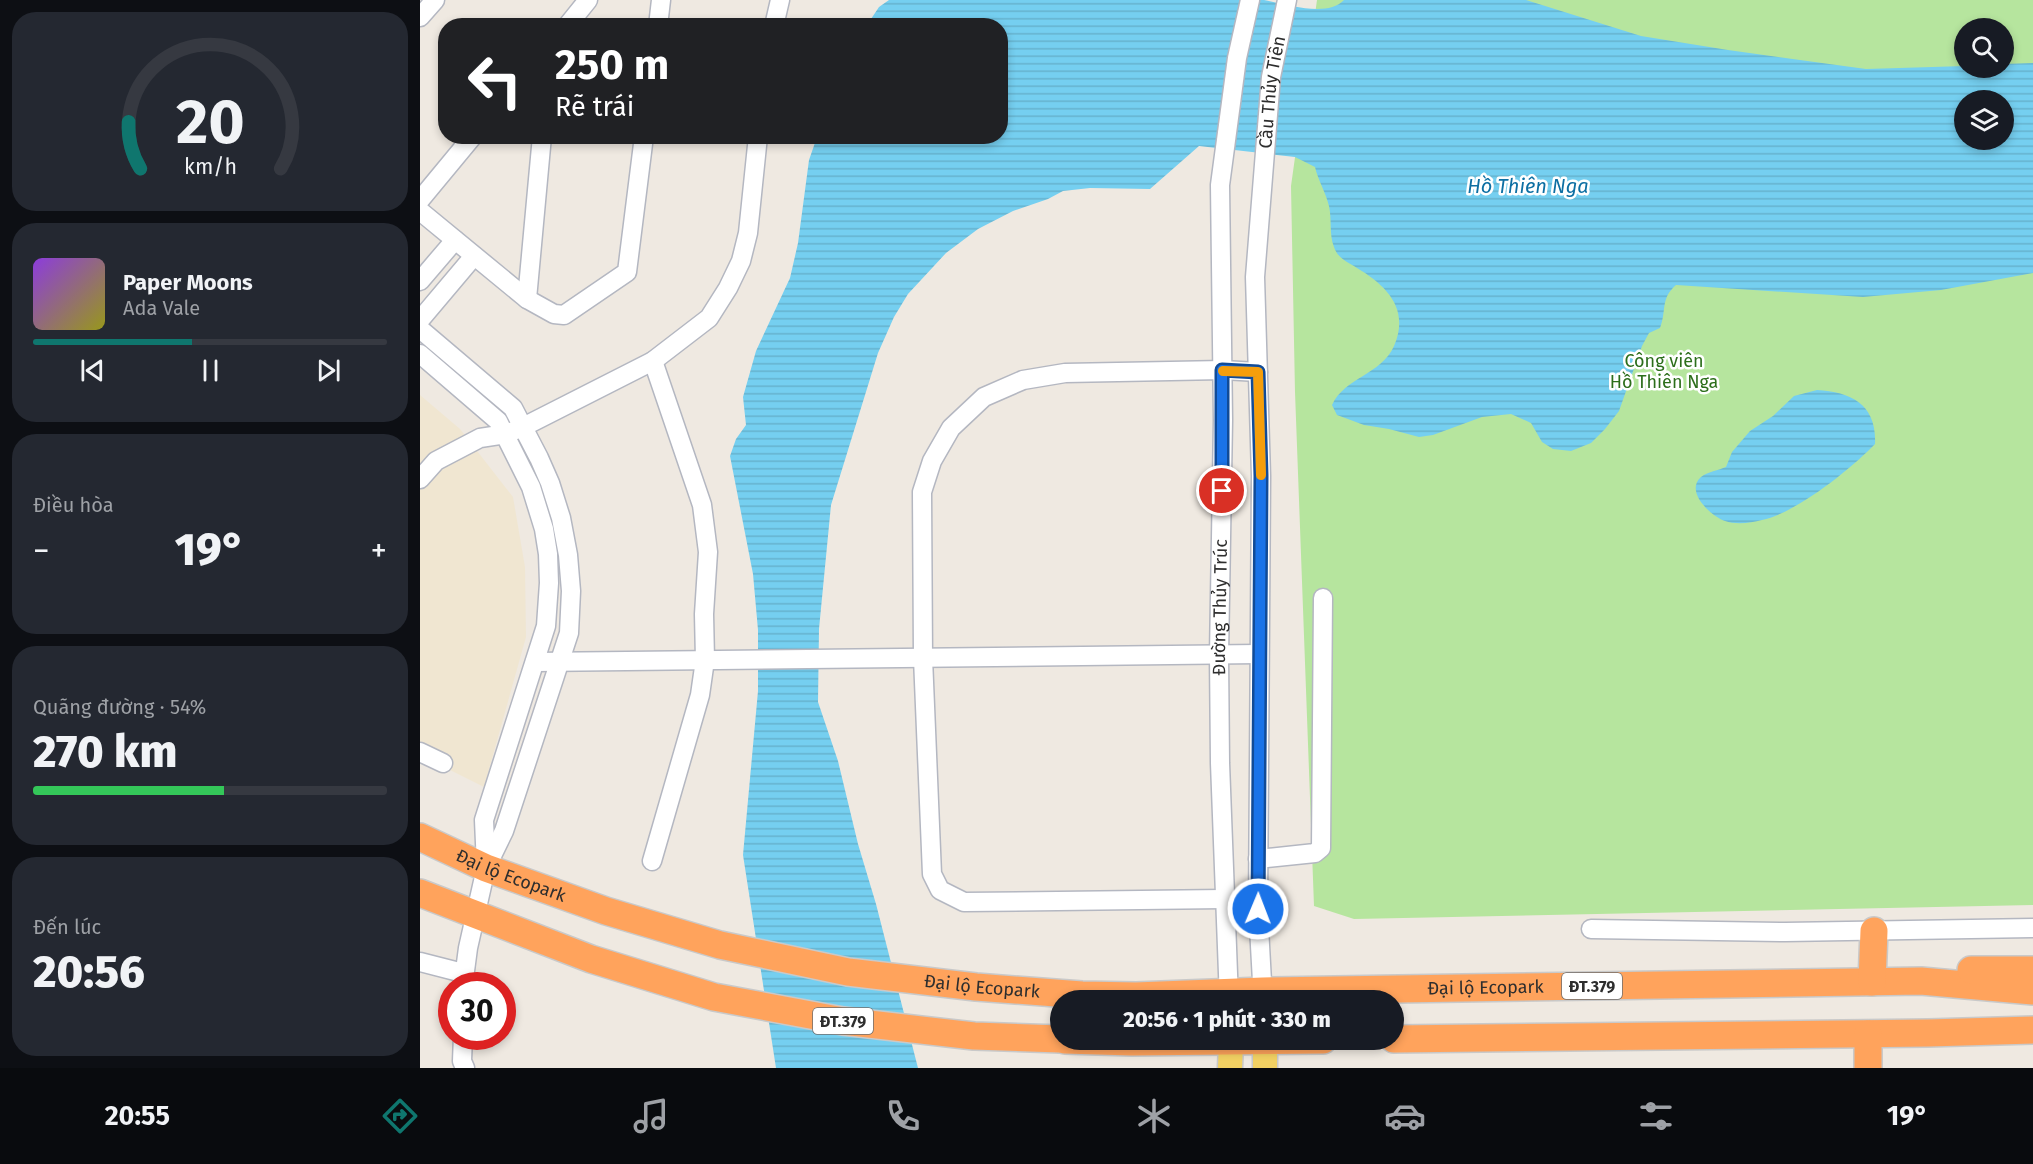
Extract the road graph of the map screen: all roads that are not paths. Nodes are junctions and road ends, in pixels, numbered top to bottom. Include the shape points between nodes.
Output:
1 (588, 0) edge
2 (661, 0) edge
3 (780, 0) edge
4 (1250, 0) edge
5 (1287, 0) edge
6 (573, 18) edge
7 (659, 18) edge
8 (776, 18) edge
9 (466, 144) edge
10 (541, 144) edge
11 (644, 144) edge
12 (757, 144) edge
13 (1220, 184) joint
14 (420, 200) edge
15 (420, 211) edge
16 (455, 240) junction
17 (474, 256) junction
18 (420, 281) edge
19 (527, 299) junction
20 (420, 320) edge
21 (420, 329) edge
22 (420, 354) edge
23 (653, 361) junction
24 (1222, 370) junction
25 (1258, 372) junction
26 (523, 427) junction
27 (506, 434) junction
28 (420, 479) edge
29 (1323, 598) dead end
30 (1259, 654) junction
31 (1219, 656) junction
32 (923, 658) junction
33 (705, 660) junction
34 (559, 661) junction
35 (535, 662) junction
36 (420, 752) edge
37 (443, 763) dead end
38 (420, 837) edge
39 (1258, 859) junction
40 (652, 861) dead end
41 (486, 868) junction
42 (420, 893) edge
43 (1224, 899) junction
44 (475, 915) junction
45 (2033, 928) edge
46 (1591, 929) dead end
47 (1874, 931) junction
48 (420, 962) edge
49 (2033, 970) edge
50 (445, 972) edge
51 (464, 972) edge
52 (1921, 981) junction
53 (1872, 982) junction
54 (1228, 990) edge
55 (1263, 990) edge
56 (2033, 991) edge
57 (1050, 993) edge
58 (1404, 993) edge
59 (2033, 1030) edge
60 (1928, 1033) junction
61 (1868, 1034) junction
62 (1050, 1039) edge
63 (1404, 1039) edge
64 (2033, 1047) edge
65 (462, 1050) edge
66 (1231, 1050) edge
67 (1265, 1050) edge
68 (465, 1068) edge
69 (1230, 1068) edge
70 (1265, 1068) edge
71 (1868, 1068) edge

1 - 6 street
2 - 7 street
3 - 8 street
4 - 13 street, Cầu Thủy Tiên via 1237,58
5 - 25 street, Cầu Thủy Tiên via 1270,77 1261,186 1255,277
9 - 14 street
10 - 19 street
11 - 19 street via 627,272 564,315 554,314
12 - 23 street via 748,233 729,288 709,318
13 - 24 street, Đường Thủy Trúc
15 - 16 street
16 - 17 street
16 - 18 street
17 - 19 street
17 - 20 street
21 - 26 street via 513,408
22 - 27 street via 498,421
23 - 26 street
23 - 33 street via 702,505 708,552
24 - 25 street
24 - 31 street, Đường Thủy Trúc
24 - 32 street via 1065,373 1023,380 984,397 951,428 932,460 922,492
25 - 30 street
26 - 27 street
26 - 34 street via 550,483 568,555 569,633
27 - 28 street via 480,438 436,461
27 - 35 street via 531,486 548,554 546,626
29 - 39 street via 1321,848 1315,854
30 - 31 street
30 - 39 street
31 - 32 street
31 - 43 street, Đường Thủy Trúc
32 - 33 street
32 - 43 street via 932,873 940,890 964,902
33 - 34 street
33 - 40 street via 700,695
34 - 35 street
34 - 41 street via 504,831
35 - 41 street via 483,820
36 - 37 street
38 - 41 highway, Đại lộ Ecopark / ĐT.379
39 - 55 street
41 - 44 street
41 - 57 highway, Đại lộ Ecopark / ĐT.379 via 606,911 720,945 848,972
42 - 44 highway, ĐT.379
43 - 54 street, Đường Thủy Trúc
44 - 51 street
44 - 62 highway, ĐT.379 via 591,959 714,997 843,1021 974,1036
45 - 47 street
46 - 47 street
47 - 53 highway
48 - 50 street
49 - 52 highway via 1949,970
52 - 53 highway, Đại lộ Ecopark / ĐT.379
52 - 56 highway, Đại lộ Ecopark / ĐT.379
53 - 58 highway, Đại lộ Ecopark / ĐT.379
59 - 60 highway
60 - 61 highway
60 - 64 highway via 1997,1047
61 - 63 highway
61 - 71 highway
65 - 68 street
66 - 69 main road
67 - 70 main road

